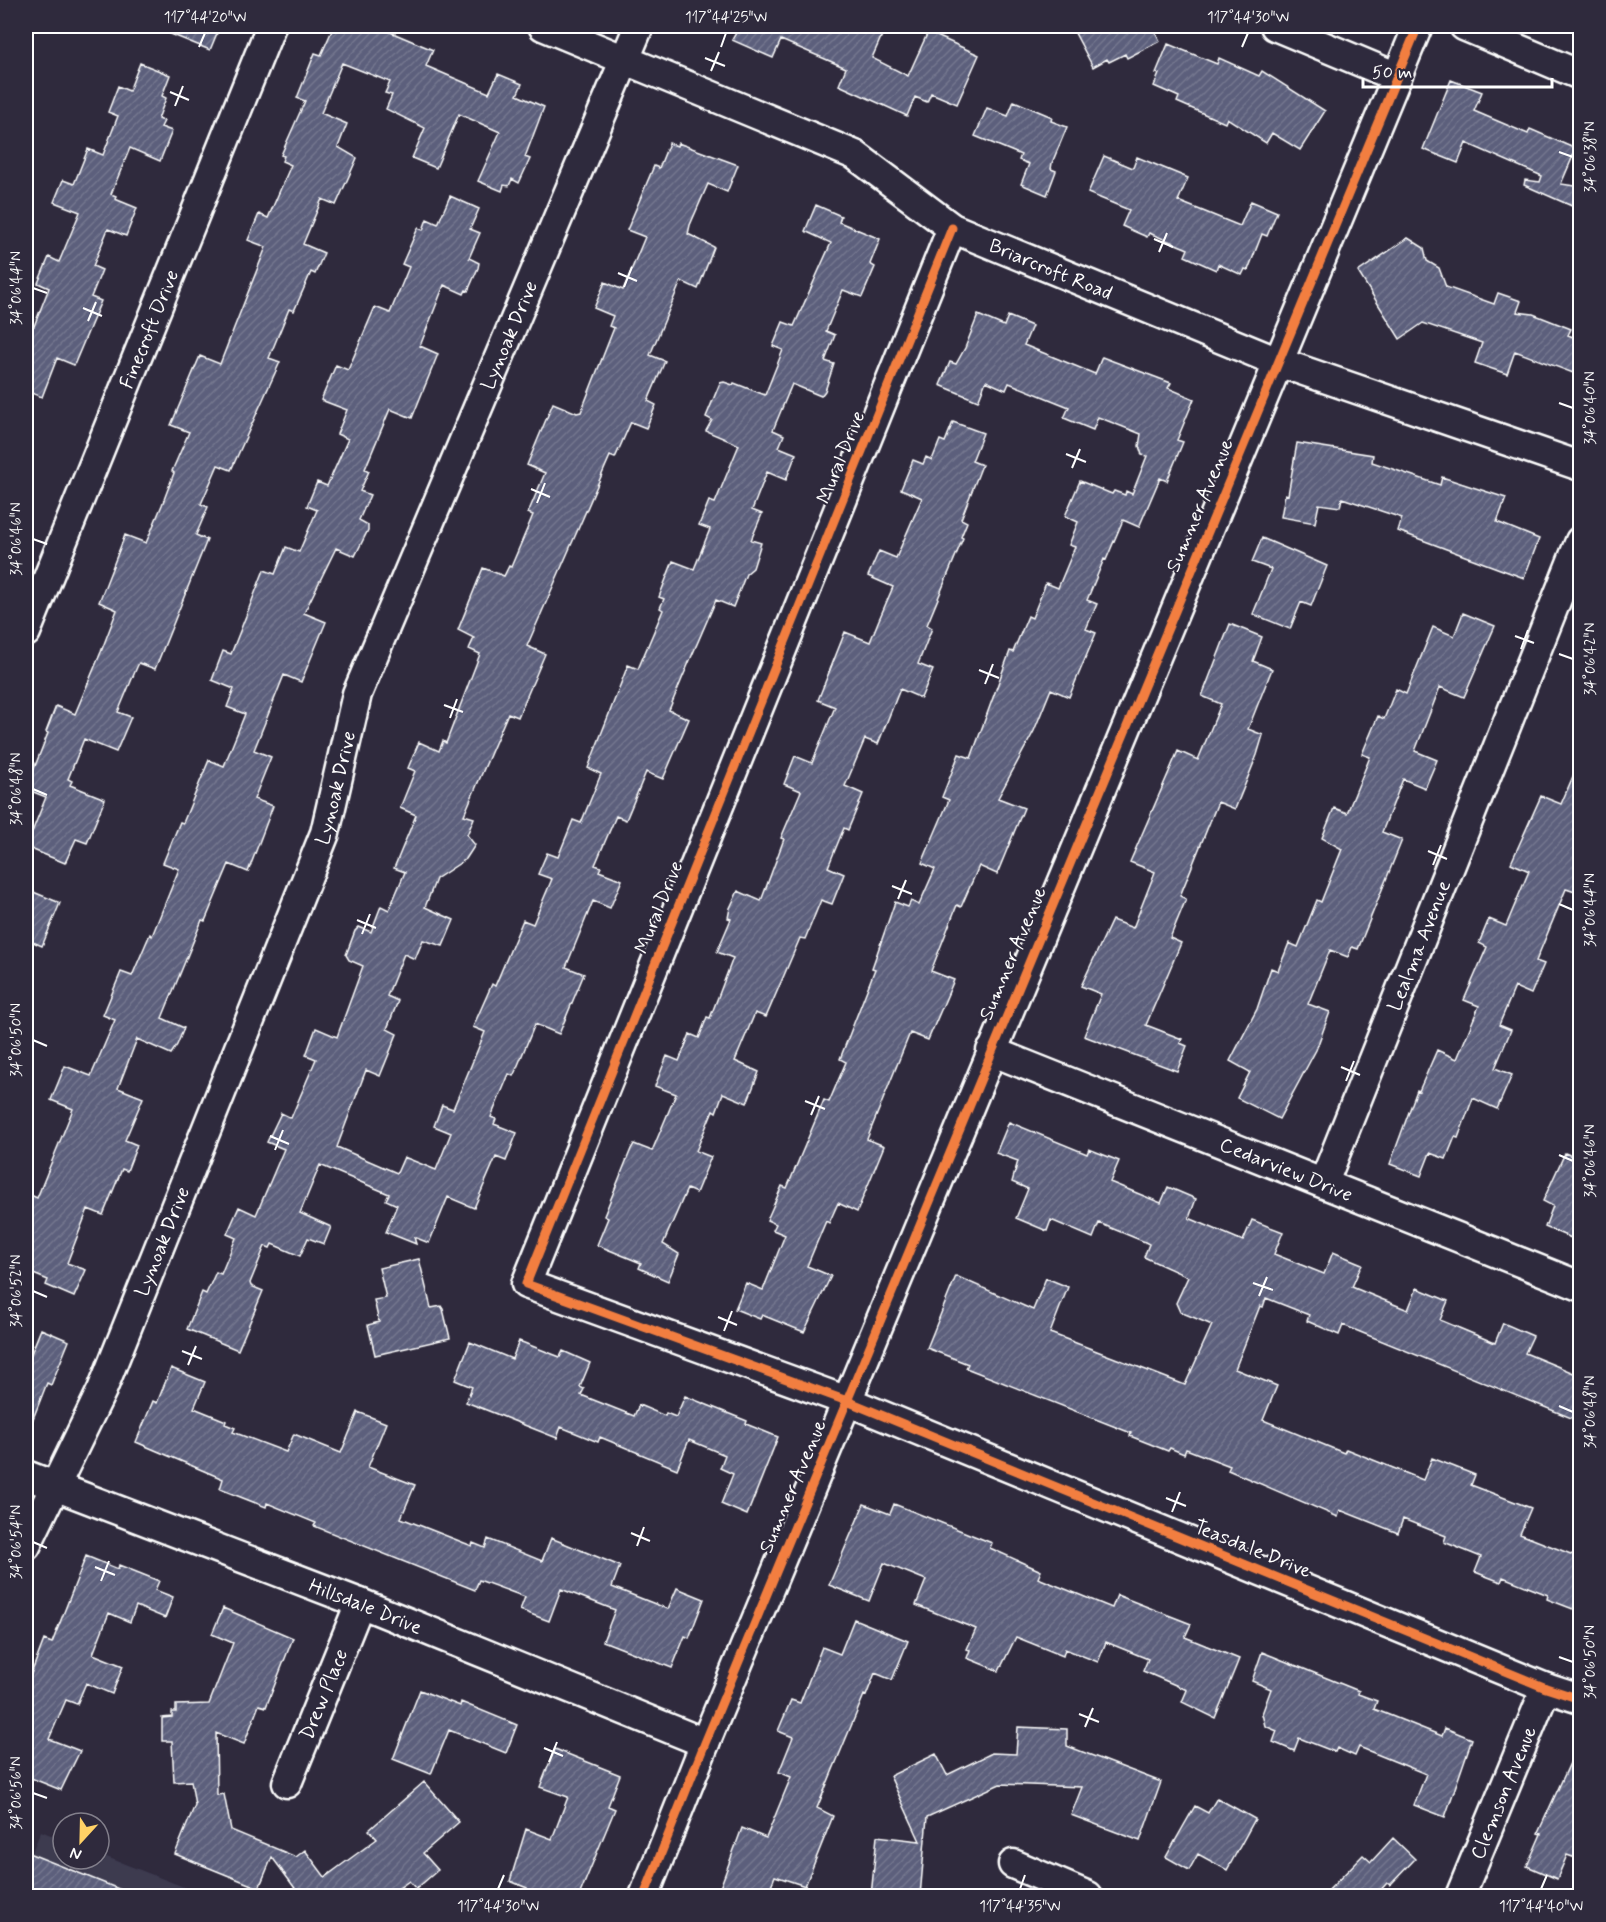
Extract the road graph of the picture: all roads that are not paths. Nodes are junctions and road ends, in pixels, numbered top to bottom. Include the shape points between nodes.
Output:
1 (271, 26) edge
2 (543, 26) edge
3 (639, 26) edge
4 (1275, 26) edge
5 (1418, 26) edge
6 (1464, 26) edge
7 (625, 59) junction
8 (1581, 75) edge
9 (1397, 77) junction
10 (952, 228) junction
11 (1278, 362) junction
12 (1581, 466) edge
13 (1581, 541) edge
14 (26, 632) edge
15 (991, 1051) junction
16 (1324, 1182) junction
17 (1581, 1286) edge
18 (847, 1401) junction
19 (26, 1475) edge
20 (54, 1487) junction
21 (26, 1546) edge
22 (360, 1603) junction
23 (1546, 1688) junction
24 (1581, 1699) edge
25 (705, 1743) junction
26 (287, 1784) dead end
27 (1013, 1863) dead end
28 (644, 1896) edge
29 (1088, 1896) edge
30 (1460, 1896) edge

1 - 14 street, Finecroft Drive
2 - 7 street, Briarcroft Road
3 - 7 street, Lynoak Drive
4 - 9 street
5 - 9 street, Sumner Avenue
6 - 8 street
7 - 10 street, Briarcroft Road via 855,155
7 - 20 street, Lynoak Drive via 357,694 325,833 102,1390
9 - 11 street, Sumner Avenue
10 - 11 street, Briarcroft Road
10 - 18 street, Mural Drive via 526,1284
11 - 12 street, Briarcroft Road
11 - 15 street, Sumner Avenue
13 - 16 street, Lealma Avenue
15 - 16 street, Cedarview Drive
15 - 18 street, Sumner Avenue
16 - 17 street, Cedarview Drive
18 - 23 street, Teasdale Drive
18 - 25 street, Sumner Avenue
19 - 20 street, Hillsdale Drive
20 - 21 street, Lynoak Drive
20 - 22 street, Hillsdale Drive
22 - 25 street, Hillsdale Drive
22 - 26 street, Drew Place
23 - 24 street, Teasdale Drive
23 - 30 street, Clemson Avenue
25 - 28 street, Sumner Avenue
27 - 29 street

